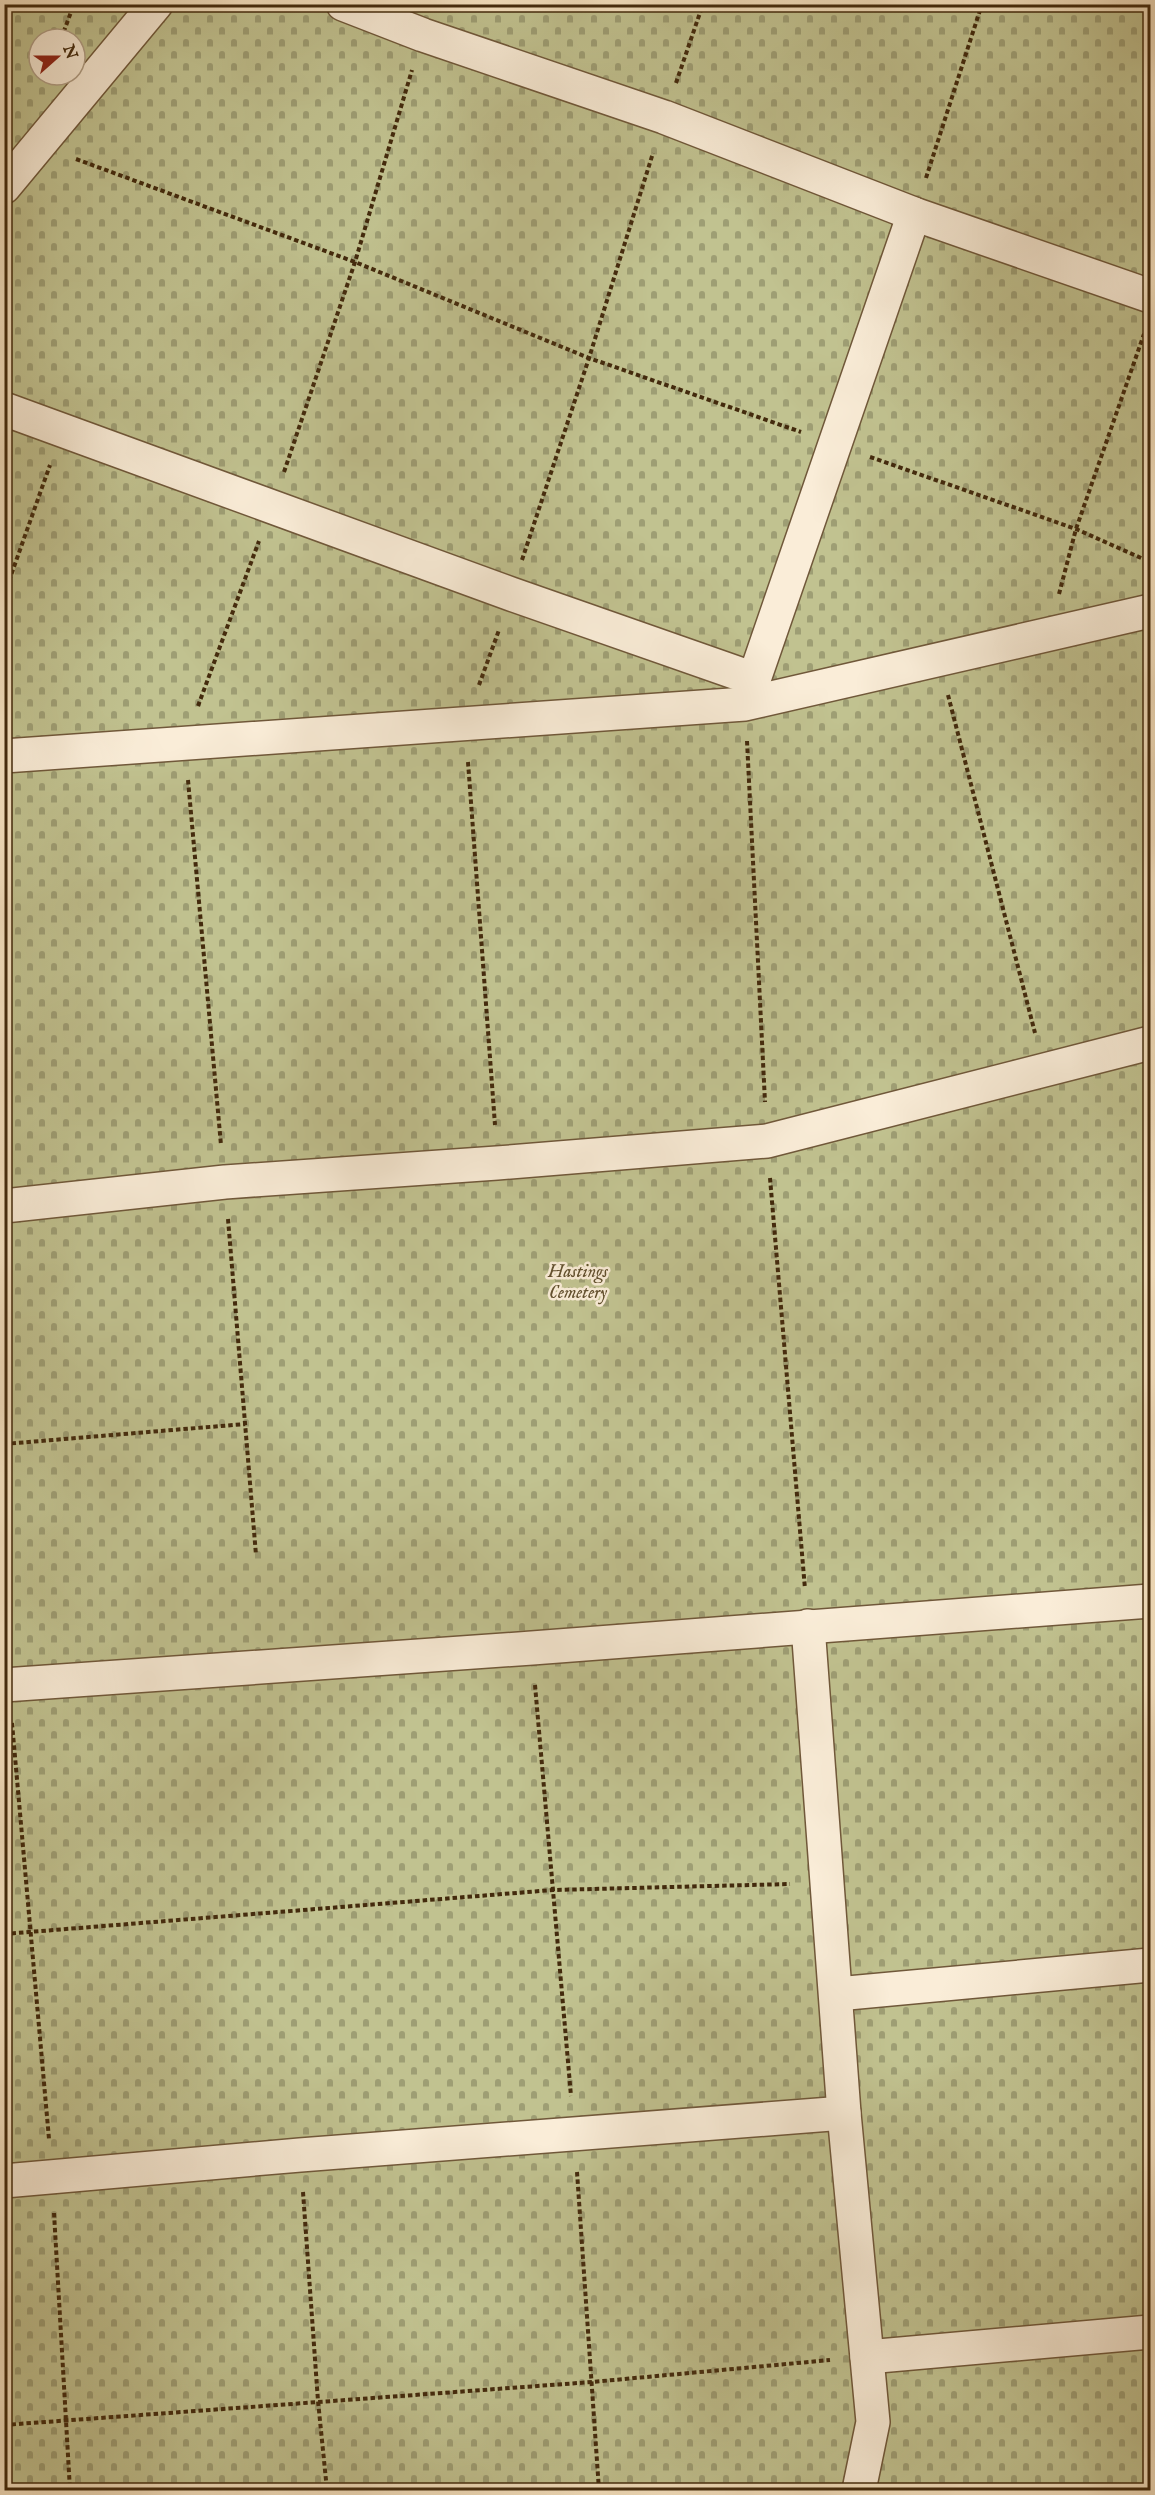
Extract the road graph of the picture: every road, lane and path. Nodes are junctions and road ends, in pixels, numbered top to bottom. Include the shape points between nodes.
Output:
1 (74, 4) edge
2 (156, 4) edge
3 (343, 4) edge
4 (703, 4) edge
5 (982, 4) edge
6 (65, 27) edge
7 (423, 34) junction
8 (664, 117) junction
9 (40, 146) junction
10 (4, 188) edge
11 (914, 214) junction
12 (355, 262) junction
13 (1149, 312) edge
14 (589, 358) junction
15 (4, 409) edge
16 (62, 431) junction
17 (835, 444) junction
18 (272, 507) junction
19 (1076, 530) junction
20 (1150, 562) edge
21 (511, 594) junction
22 (4, 595) edge
23 (1150, 610) edge
24 (1049, 634) junction
25 (939, 660) junction
26 (750, 691) junction
27 (465, 724) junction
28 (184, 744) junction
29 (4, 756) edge
30 (1150, 1043) edge
31 (1045, 1071) junction
32 (767, 1141) junction
33 (497, 1163) junction
34 (225, 1182) junction
35 (4, 1206) edge
36 (245, 1424) junction
37 (4, 1444) edge
38 (255, 1555) dead end
39 (1150, 1601) edge
40 (808, 1626) junction
41 (532, 1648) junction
42 (6, 1685) edge
43 (827, 1883) junction
44 (553, 1890) junction
45 (32, 1933) junction
46 (4, 1934) edge
47 (1150, 1965) edge
48 (837, 1994) junction
49 (844, 2113) junction
50 (574, 2135) junction
51 (300, 2155) junction
52 (53, 2178) junction
53 (4, 2181) edge
54 (1150, 2332) edge
55 (867, 2357) junction
56 (592, 2382) junction
57 (318, 2401) junction
58 (65, 2420) junction
59 (4, 2424) edge
60 (70, 2490) edge
61 (327, 2490) edge
62 (599, 2490) edge
63 (860, 2490) edge

1 - 6 path
2 - 9 lane
3 - 7 lane
4 - 8 path
5 - 11 path
7 - 8 lane
7 - 12 path
8 - 11 lane
8 - 14 path
9 - 10 lane
9 - 12 path
11 - 13 lane
11 - 17 lane
12 - 14 path
12 - 18 path
13 - 19 path
14 - 17 path
14 - 21 path
15 - 16 lane
16 - 18 lane
16 - 22 path
17 - 19 path
17 - 26 lane
18 - 21 lane
18 - 28 path
19 - 20 path
19 - 24 path
21 - 26 lane
21 - 27 path
23 - 24 lane
24 - 25 lane
25 - 26 lane
25 - 31 path
26 - 27 lane
26 - 32 path
27 - 28 lane
27 - 33 path
28 - 29 lane
28 - 34 path
30 - 31 lane
31 - 32 lane
32 - 33 lane
32 - 40 path
33 - 34 lane
34 - 35 lane
34 - 36 path
36 - 37 path
36 - 38 path
39 - 40 lane
40 - 41 lane
40 - 43 lane
41 - 42 lane
41 - 44 path
42 - 45 path
43 - 44 path
43 - 48 lane
44 - 45 path
44 - 50 path
45 - 46 path
45 - 52 path
47 - 48 lane
48 - 49 lane
49 - 50 lane
49 - 55 lane
50 - 51 lane
50 - 56 path
51 - 52 lane
51 - 57 path
52 - 53 lane
52 - 58 path
54 - 55 lane
55 - 56 path
55 - 63 lane via 873,2422
56 - 57 path
56 - 62 path
57 - 58 path
57 - 61 path
58 - 59 path
58 - 60 path

